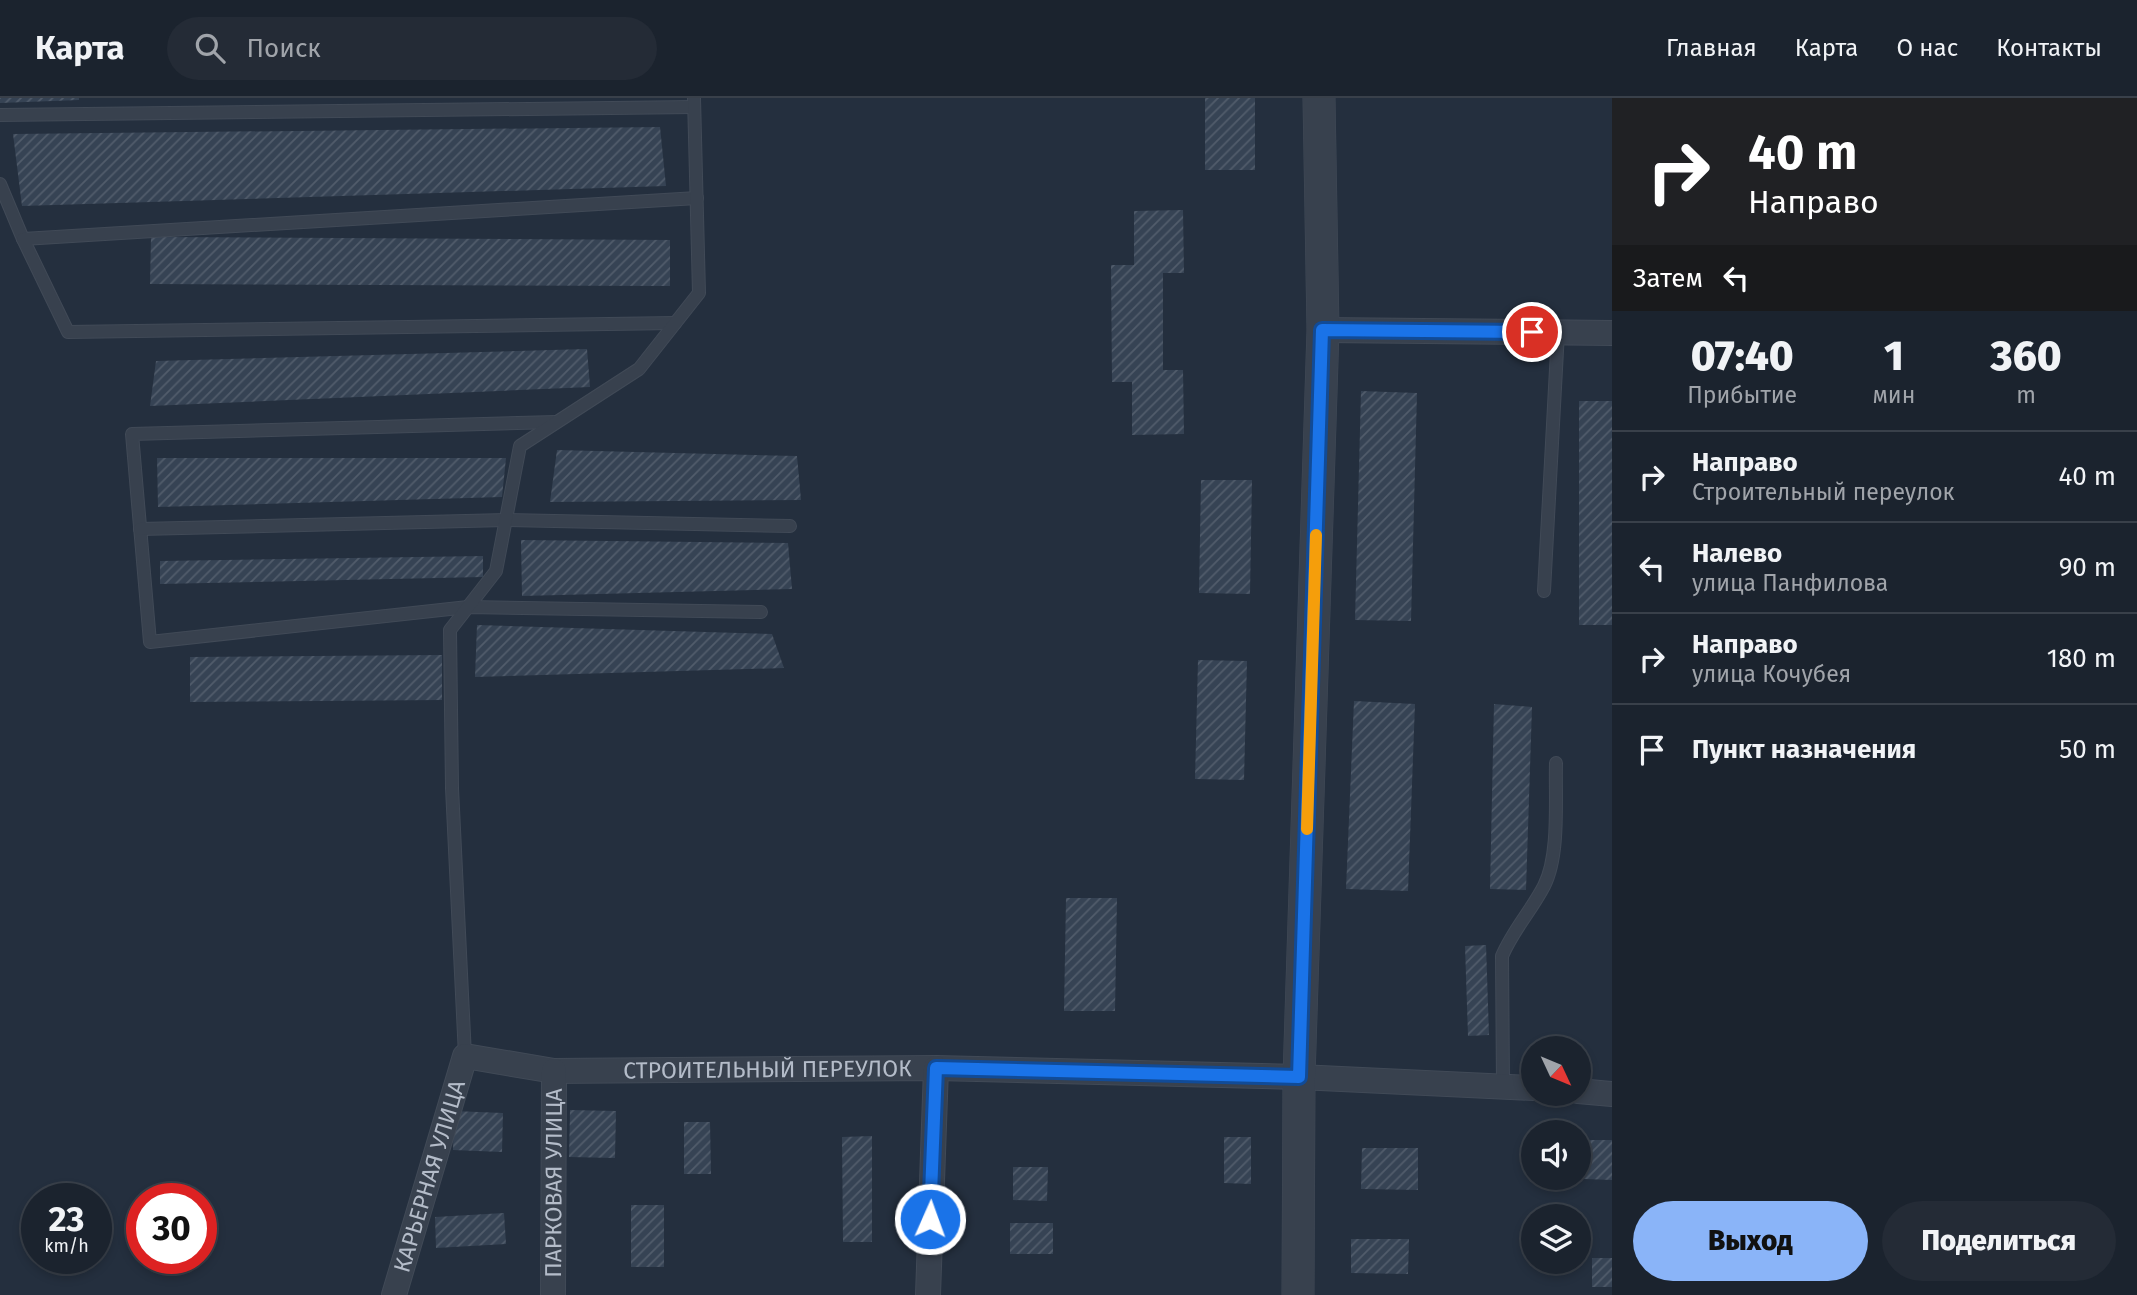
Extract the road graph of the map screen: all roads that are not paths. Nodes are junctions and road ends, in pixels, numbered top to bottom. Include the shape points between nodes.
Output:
1 (1319, 98) edge
2 (694, 103) edge
3 (0, 115) edge
4 (0, 184) edge
5 (697, 198) junction
6 (23, 239) junction
7 (676, 323) junction
8 (1322, 330) junction
9 (1558, 332) junction
10 (1612, 333) edge
11 (556, 422) junction
12 (506, 520) junction
13 (790, 526) dead end
14 (140, 529) junction
15 (1544, 591) dead end
16 (468, 607) junction
17 (761, 612) dead end
18 (1556, 763) dead end
19 (465, 1056) junction
20 (936, 1068) junction
21 (554, 1071) junction
22 (1299, 1077) junction
23 (1503, 1086) junction
24 (1521, 1087) edge
25 (1591, 1092) edge
26 (1612, 1094) edge
27 (394, 1295) edge
28 (553, 1295) edge
29 (928, 1295) edge
30 (1298, 1295) edge

1 - 8 street
2 - 3 lane
2 - 5 lane
4 - 6 lane
5 - 6 lane
5 - 7 lane via 699,293
6 - 7 lane via 68,332
7 - 11 lane via 639,369
8 - 9 street
8 - 22 street
9 - 10 street
9 - 15 lane
11 - 12 lane via 520,446
11 - 14 lane via 132,434
12 - 13 lane
12 - 14 lane
12 - 16 lane via 496,571
14 - 16 lane via 150,642
16 - 17 lane
16 - 19 lane via 450,630 452,788
18 - 23 lane via 1552,863 1544,886 1502,956
19 - 21 street, СТРОИТЕЛЬНЫЙ ПЕРЕУЛОК
19 - 27 street, КАРЬЕРНАЯ УЛИЦА
20 - 21 street, СТРОИТЕЛЬНЫЙ ПЕРЕУЛОК
20 - 22 street, СТРОИТЕЛЬНЫЙ ПЕРЕУЛОК
20 - 29 street
21 - 28 street, ПАРКОВАЯ УЛИЦА
22 - 23 street, СТРОИТЕЛЬНЫЙ ПЕРЕУЛОК
22 - 30 street
23 - 24 street, СТРОИТЕЛЬНЫЙ ПЕРЕУЛОК
25 - 26 street

